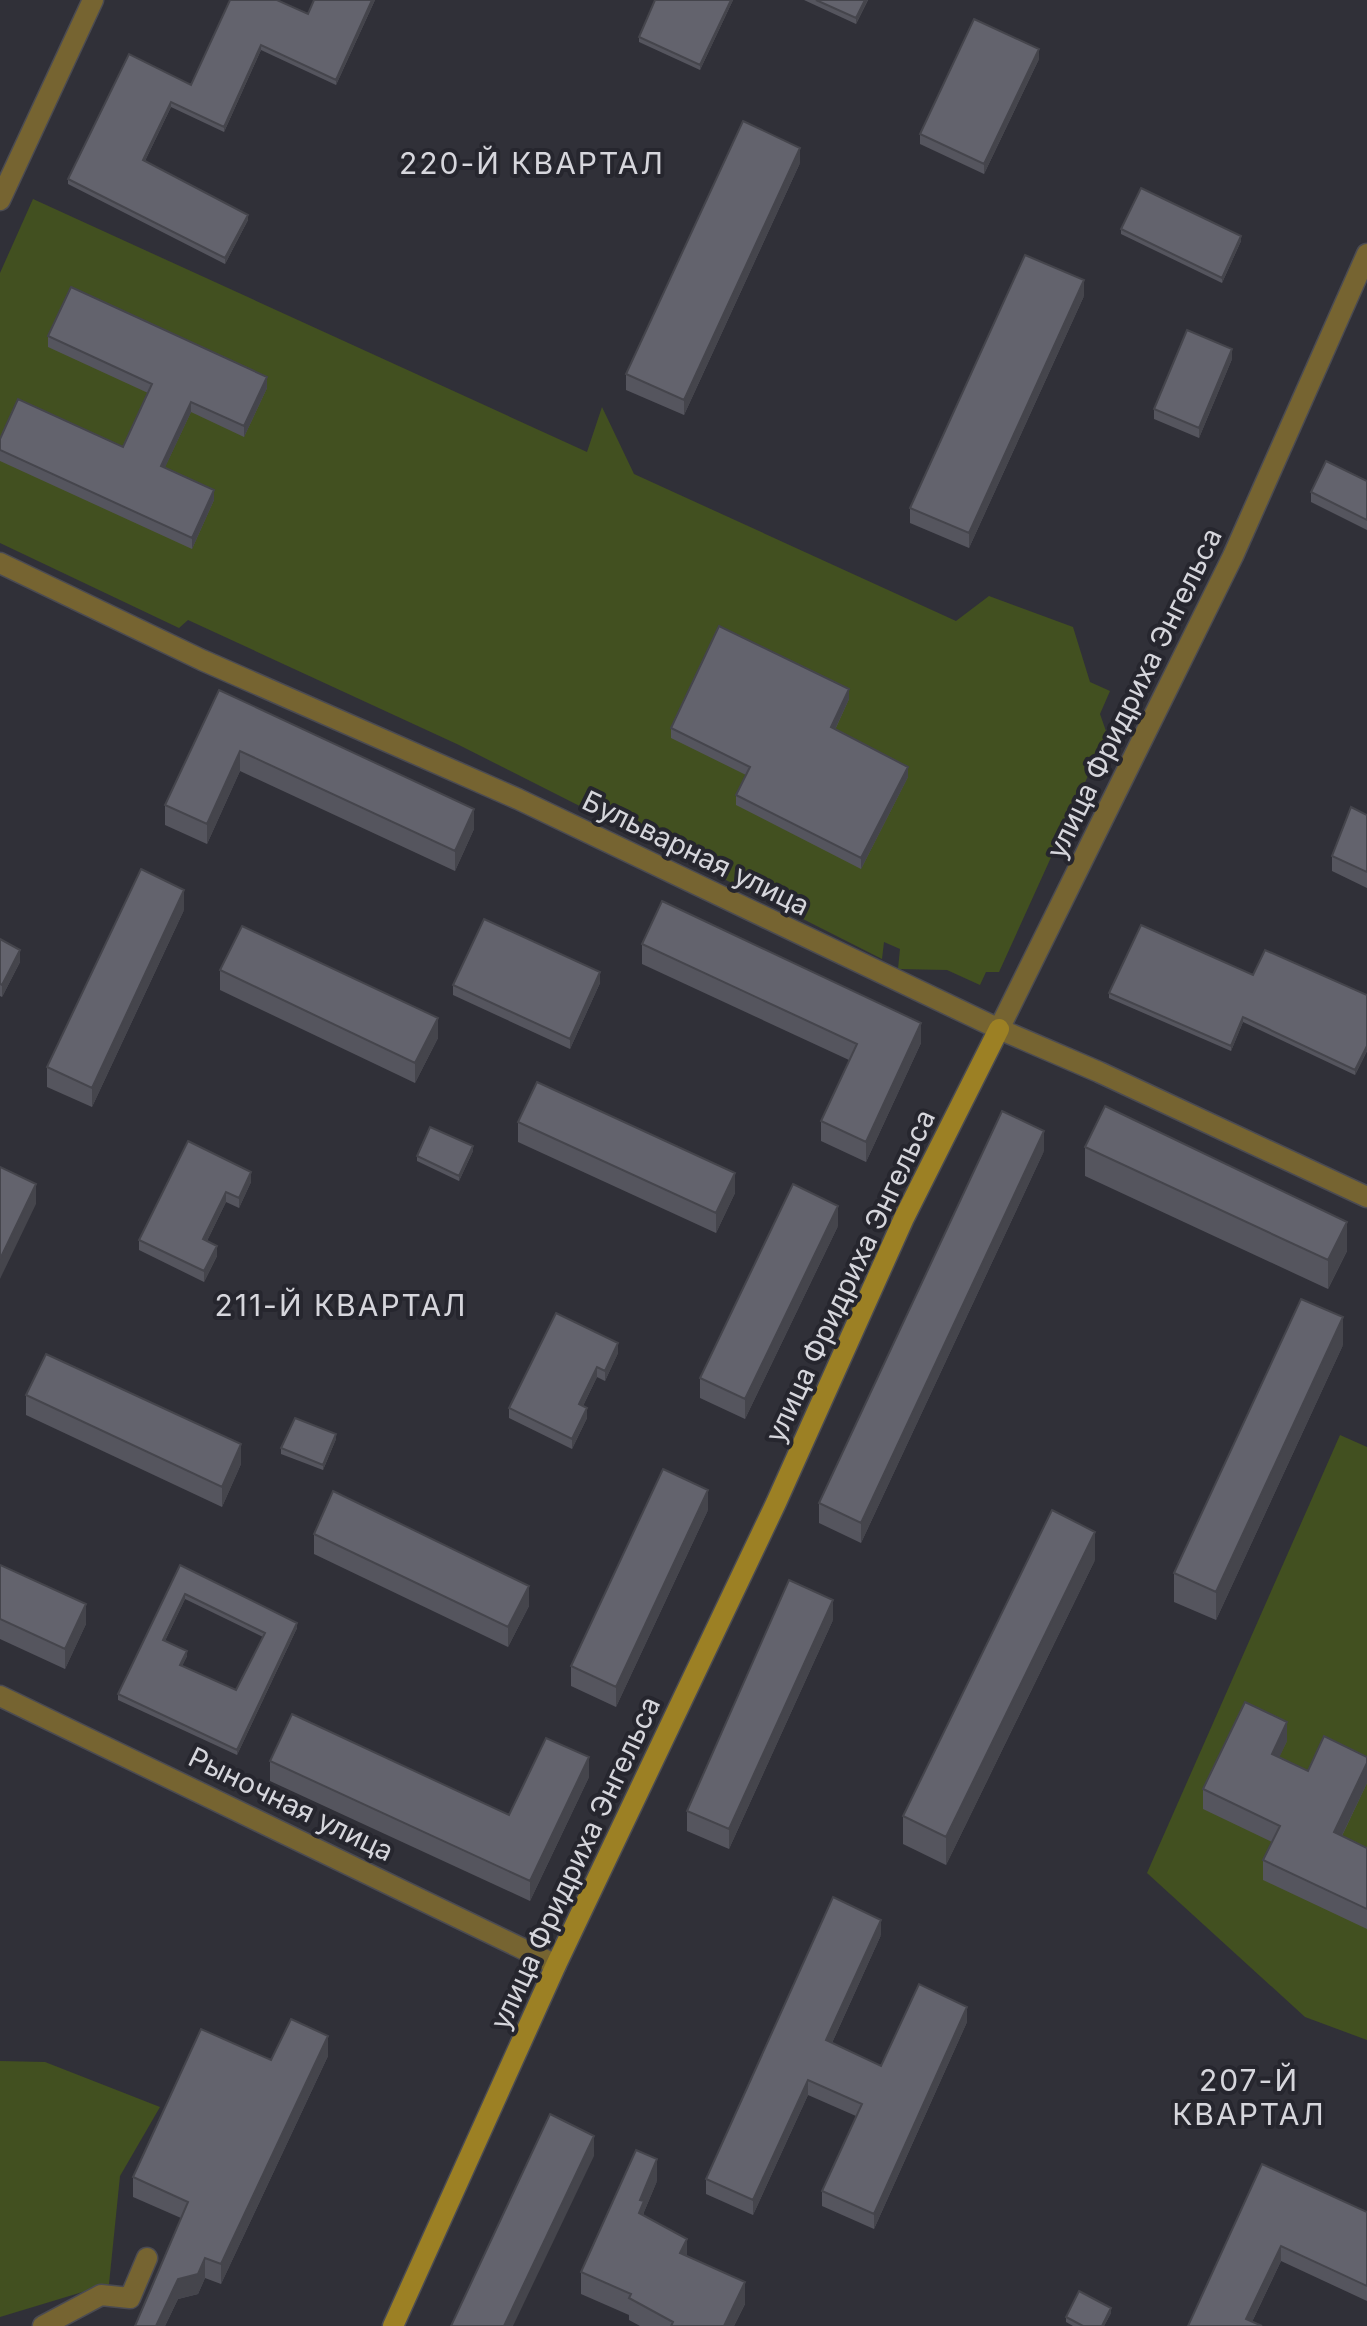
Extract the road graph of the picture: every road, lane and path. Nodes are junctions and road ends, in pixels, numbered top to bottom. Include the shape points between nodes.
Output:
1 (93, 0) edge
2 (0, 200) edge
3 (1367, 254) edge
4 (0, 563) edge
5 (999, 1029) junction
6 (1367, 1197) edge
7 (0, 1696) edge
8 (556, 1965) junction
9 (147, 2258) dead end
10 (43, 2326) edge
11 (393, 2326) edge

1 - 2 street
3 - 5 street, улица Фридриха Энгельса via 1233,556
4 - 5 street, Бульварная улица via 202,660 518,799
5 - 6 street, Бульварная улица
5 - 8 street, улица Фридриха Энгельса via 904,1218 776,1503
7 - 8 street, Рыночная улица
8 - 11 street, улица Фридриха Энгельса
9 - 10 street via 130,2298 101,2295

